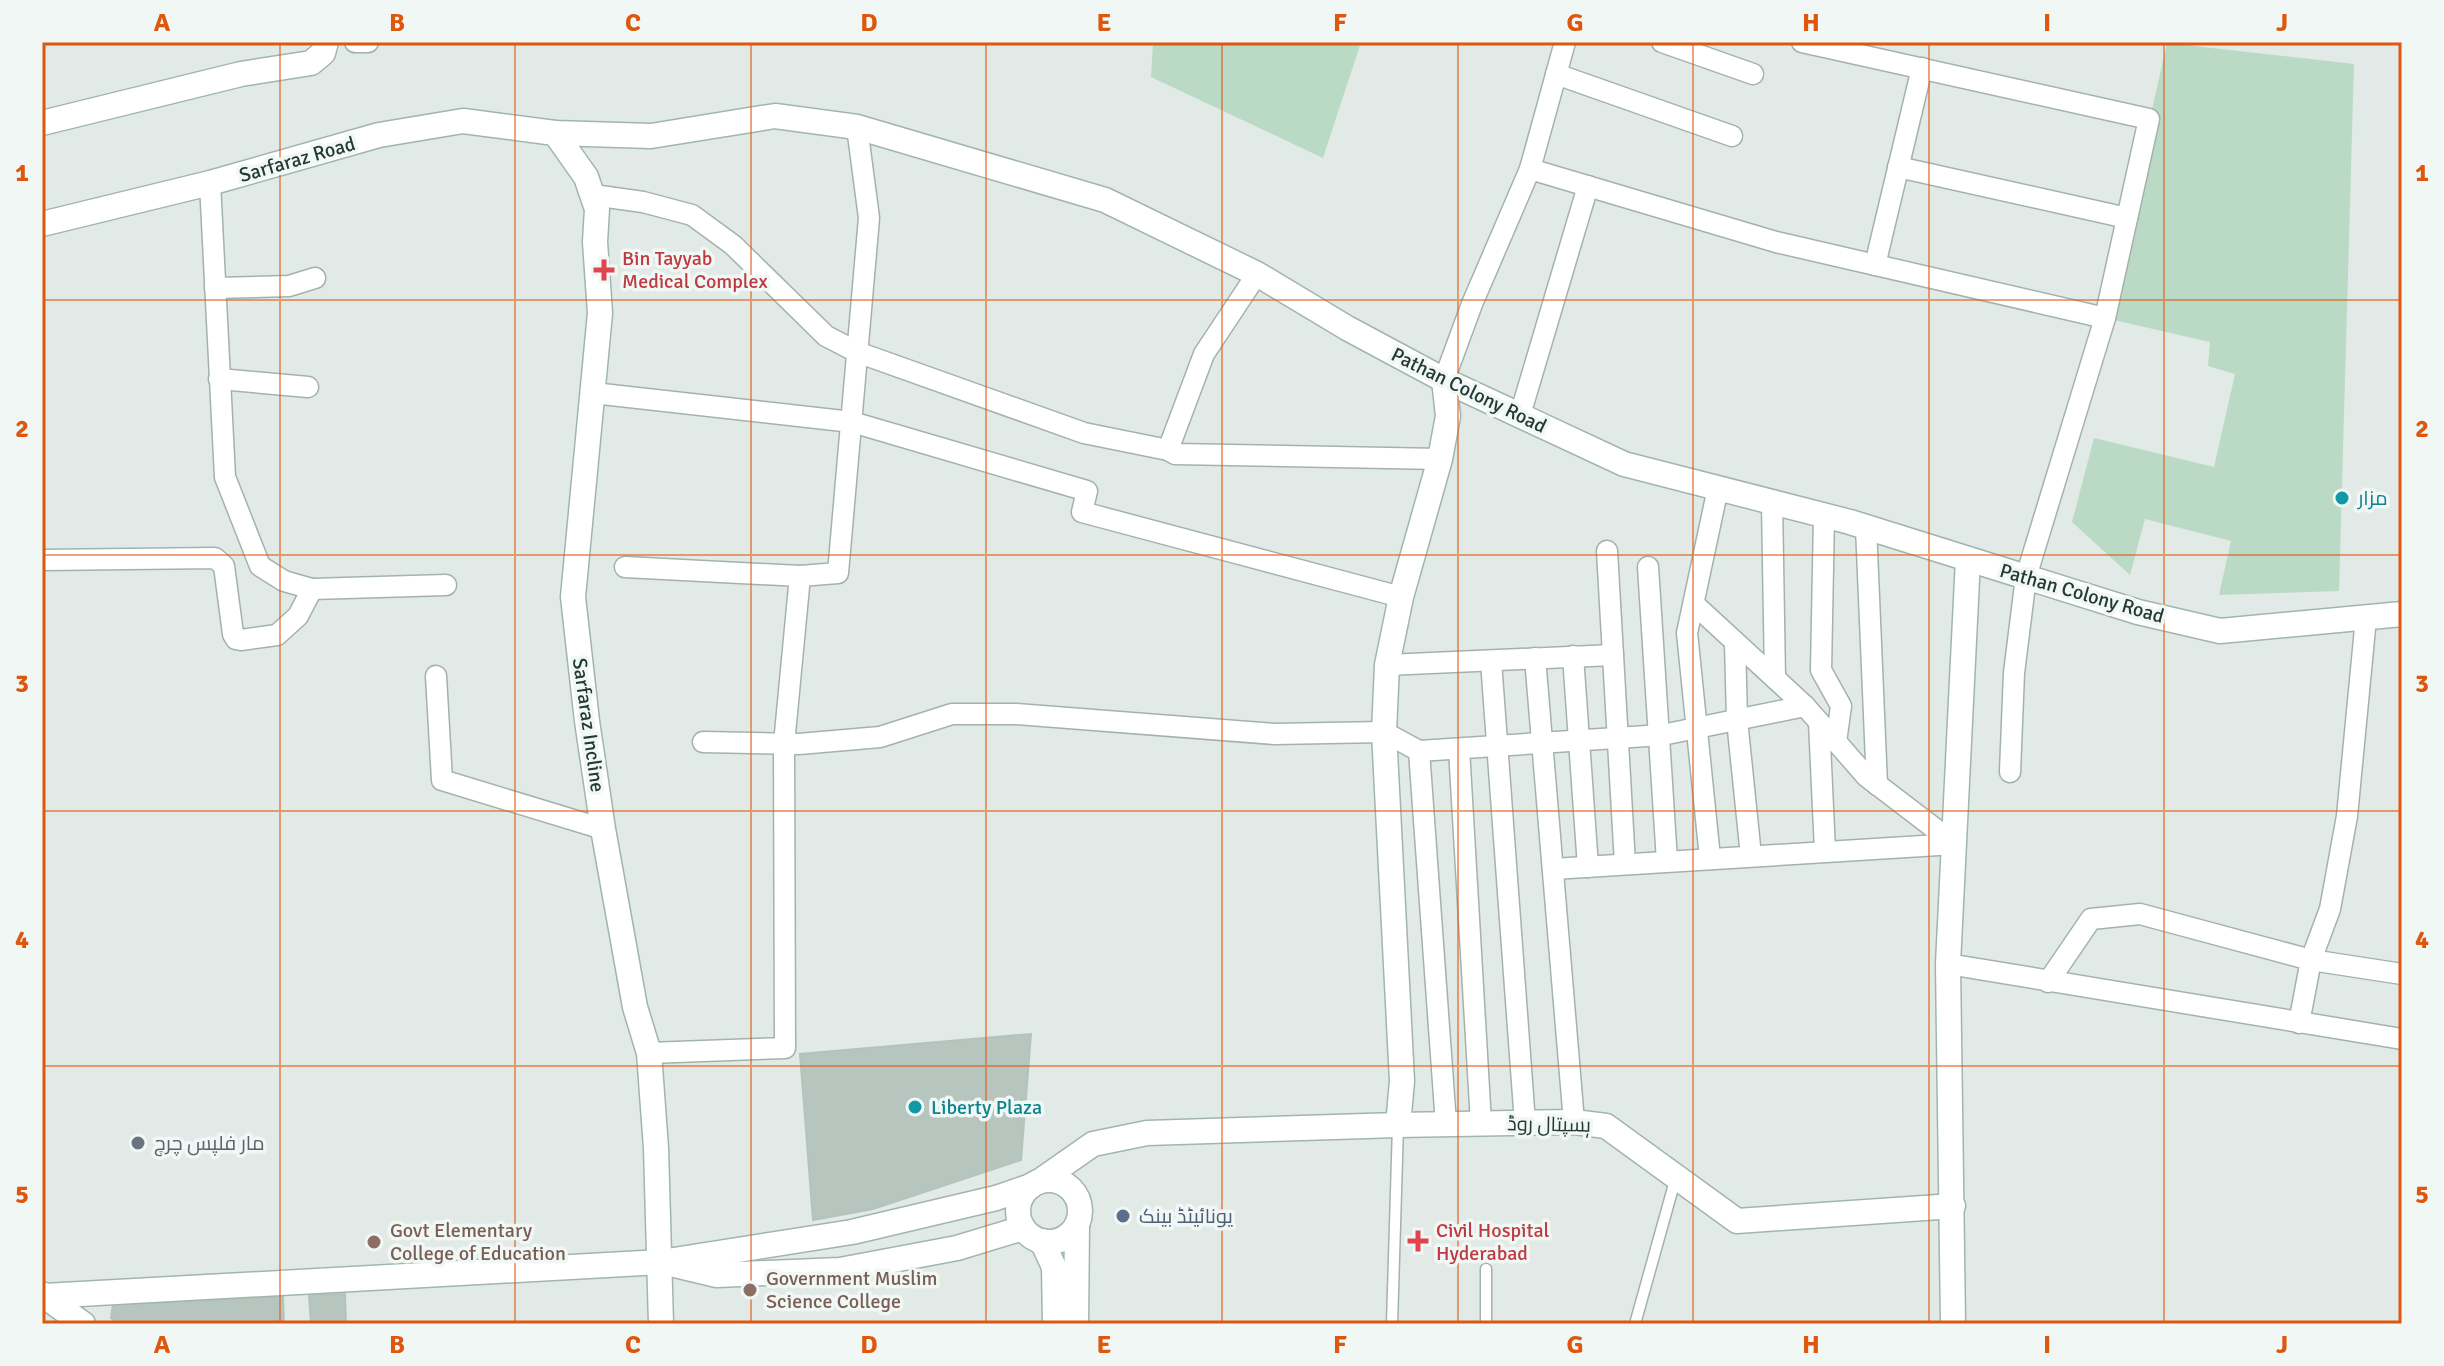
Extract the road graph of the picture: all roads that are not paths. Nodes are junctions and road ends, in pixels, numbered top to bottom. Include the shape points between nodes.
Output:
1 (326, 42) edge
2 (355, 42) edge
3 (368, 42) edge
4 (1565, 42) edge
5 (1662, 42) edge
6 (1802, 42) edge
7 (1922, 68) junction
8 (1556, 74) junction
9 (1753, 74) dead end
10 (42, 123) edge
11 (857, 127) junction
12 (555, 133) junction
13 (1732, 136) dead end
14 (1898, 167) junction
15 (1530, 169) junction
16 (210, 183) junction
17 (1588, 186) junction
18 (593, 195) junction
19 (2127, 218) junction
20 (42, 224) edge
21 (1875, 265) junction
22 (1257, 274) junction
23 (315, 278) dead end
24 (215, 288) junction
25 (2105, 318) junction
26 (857, 352) junction
27 (219, 379) junction
28 (1444, 380) junction
29 (308, 387) dead end
30 (593, 393) junction
31 (1520, 415) junction
32 (852, 422) junction
33 (1168, 450) junction
34 (1440, 459) junction
35 (1718, 488) junction
36 (1772, 502) junction
37 (1824, 516) junction
38 (1866, 527) junction
39 (1607, 551) dead end
40 (1968, 559) junction
41 (42, 560) edge
42 (625, 567) dead end
43 (1648, 567) dead end
44 (800, 576) junction
45 (2026, 577) junction
46 (446, 585) dead end
47 (312, 589) junction
48 (1401, 597) junction
49 (1694, 604) junction
50 (2402, 614) edge
51 (2366, 618) junction
52 (1735, 642) junction
53 (1613, 655) junction
54 (1573, 656) junction
55 (1535, 658) junction
56 (1491, 661) junction
57 (1387, 665) junction
58 (436, 676) dead end
59 (1775, 678) junction
60 (1805, 706) junction
61 (1737, 720) junction
62 (1819, 722) junction
63 (1697, 727) junction
64 (1384, 732) junction
65 (1659, 735) junction
66 (1618, 738) junction
67 (1579, 740) junction
68 (703, 742) dead end
69 (1836, 742) junction
70 (1542, 743) junction
71 (784, 744) junction
72 (1497, 746) junction
73 (1459, 749) junction
74 (1419, 751) junction
75 (2010, 772) dead end
76 (1877, 785) junction
77 (603, 829) junction
78 (1955, 844) junction
79 (1825, 851) junction
80 (1751, 856) junction
81 (1710, 858) junction
82 (1667, 861) junction
83 (1625, 864) junction
84 (1588, 867) junction
85 (1553, 869) junction
86 (2311, 960) junction
87 (1948, 964) junction
88 (2402, 974) edge
89 (2048, 982) junction
90 (2299, 1023) junction
91 (2402, 1039) edge
92 (649, 1053) junction
93 (1574, 1122) junction
94 (1481, 1123) junction
95 (1525, 1123) junction
96 (1446, 1124) junction
97 (1398, 1125) junction
98 (1115, 1138) junction
99 (1676, 1177) junction
100 (1035, 1183) junction
101 (1076, 1195) junction
102 (1953, 1206) junction
103 (1077, 1226) junction
104 (1033, 1235) junction
105 (661, 1262) junction
106 (1486, 1269) dead end
107 (43, 1295) edge
108 (83, 1324) edge
109 (661, 1324) edge
110 (1055, 1324) edge
111 (1076, 1324) edge
112 (1392, 1324) edge
113 (1486, 1324) edge
114 (1635, 1324) edge
115 (1953, 1324) edge

1 - 10 street via 311,63 241,74
2 - 3 street
4 - 8 street
5 - 9 street
6 - 7 street
7 - 14 street
7 - 19 street via 2149,119
8 - 13 street
8 - 15 street
11 - 12 street, Pathan Colony Road via 775,116 651,136
11 - 22 street, Pathan Colony Road via 1105,200
11 - 26 street via 869,218
12 - 16 street, Sarfaraz Road via 463,121 379,135
12 - 18 street, Sarfaraz Incline
14 - 19 street
14 - 21 street
15 - 17 street
15 - 28 street
16 - 20 street, Sarfaraz Road
16 - 24 street
17 - 21 street via 1776,242
17 - 31 street
18 - 26 street via 692,215 733,245 826,336
18 - 30 street, Sarfaraz Incline via 600,313
19 - 25 street
21 - 25 street
22 - 28 street, Pathan Colony Road
22 - 33 street via 1204,354
23 - 24 street via 289,286
24 - 27 street
25 - 45 street
26 - 32 street
26 - 33 street via 1084,433
27 - 29 street
27 - 47 street via 225,477 260,566 284,581
28 - 31 street, Pathan Colony Road
28 - 34 street via 1448,416
30 - 32 street
30 - 77 street, Sarfaraz Incline via 573,597
31 - 35 street, Pathan Colony Road via 1624,464
32 - 44 street via 838,573
32 - 48 street via 1087,491 1082,512
33 - 34 street
34 - 48 street
35 - 36 street, Pathan Colony Road
35 - 49 street
36 - 37 street, Pathan Colony Road
36 - 59 street
37 - 38 street, Pathan Colony Road
37 - 69 street via 1821,670 1841,706
38 - 40 street, Pathan Colony Road
38 - 76 street
39 - 53 street
40 - 45 street, Pathan Colony Road
40 - 78 street
41 - 47 street via 215,558 224,566 233,634 241,640 277,635 298,616
42 - 44 street
43 - 65 street
44 - 71 street
45 - 51 street, Pathan Colony Road via 2220,631
45 - 75 street via 2014,673
46 - 47 street
48 - 57 street
49 - 52 street
49 - 63 street via 1687,633
50 - 51 street, Pathan Colony Road
51 - 86 street via 2347,816 2330,909
52 - 59 street
52 - 61 street
53 - 54 street
53 - 66 street
54 - 55 street
54 - 67 street
55 - 56 street
55 - 70 street
56 - 57 street
56 - 72 street
57 - 64 street
58 - 77 street via 442,780
59 - 60 street
60 - 61 street
60 - 62 street
61 - 63 street
61 - 80 street
62 - 69 street
62 - 79 street
63 - 65 street
63 - 81 street
64 - 71 street via 1274,734 952,714 880,737
64 - 74 street
64 - 97 street via 1402,1081
65 - 66 street
65 - 82 street
66 - 67 street
66 - 83 street
67 - 70 street
67 - 84 street
68 - 71 street
69 - 76 street
70 - 72 street
70 - 85 street
71 - 92 street via 785,1048
72 - 73 street
72 - 95 street
73 - 74 street
73 - 94 street
74 - 96 street
76 - 78 street
77 - 92 street, Sarfaraz Incline via 635,1007
78 - 79 street
78 - 87 street
79 - 80 street
80 - 81 street
81 - 82 street
82 - 83 street
83 - 84 street
84 - 85 street
85 - 93 street
86 - 88 street
86 - 89 street via 2140,914 2091,919
86 - 90 street
87 - 89 street
87 - 102 street
89 - 90 street
90 - 91 street
92 - 105 street, Sarfaraz Incline
93 - 95 street, ہسپتال روڈ
93 - 99 street, ہسپتال روڈ via 1606,1126
94 - 95 street, ہسپتال روڈ
94 - 96 street, ہسپتال روڈ
96 - 97 street, ہسپتال روڈ
97 - 98 street, ہسپتال روڈ
97 - 112 lane
98 - 100 street, ہسپتال روڈ via 1093,1144
98 - 101 street via 1089,1157
99 - 102 street, ہسپتال روڈ via 1737,1221
99 - 114 lane
100 - 101 street via 1056,1180
100 - 104 street via 1024,1192 1018,1210
100 - 105 street, ہسپتال روڈ via 996,1198 852,1232
101 - 103 street via 1081,1210
102 - 115 street
103 - 104 street via 1062,1240
103 - 111 street
104 - 105 street via 840,1270 717,1275
104 - 110 street via 1054,1267
105 - 107 street
105 - 109 street, Sarfaraz Incline
106 - 113 lane
107 - 108 street

